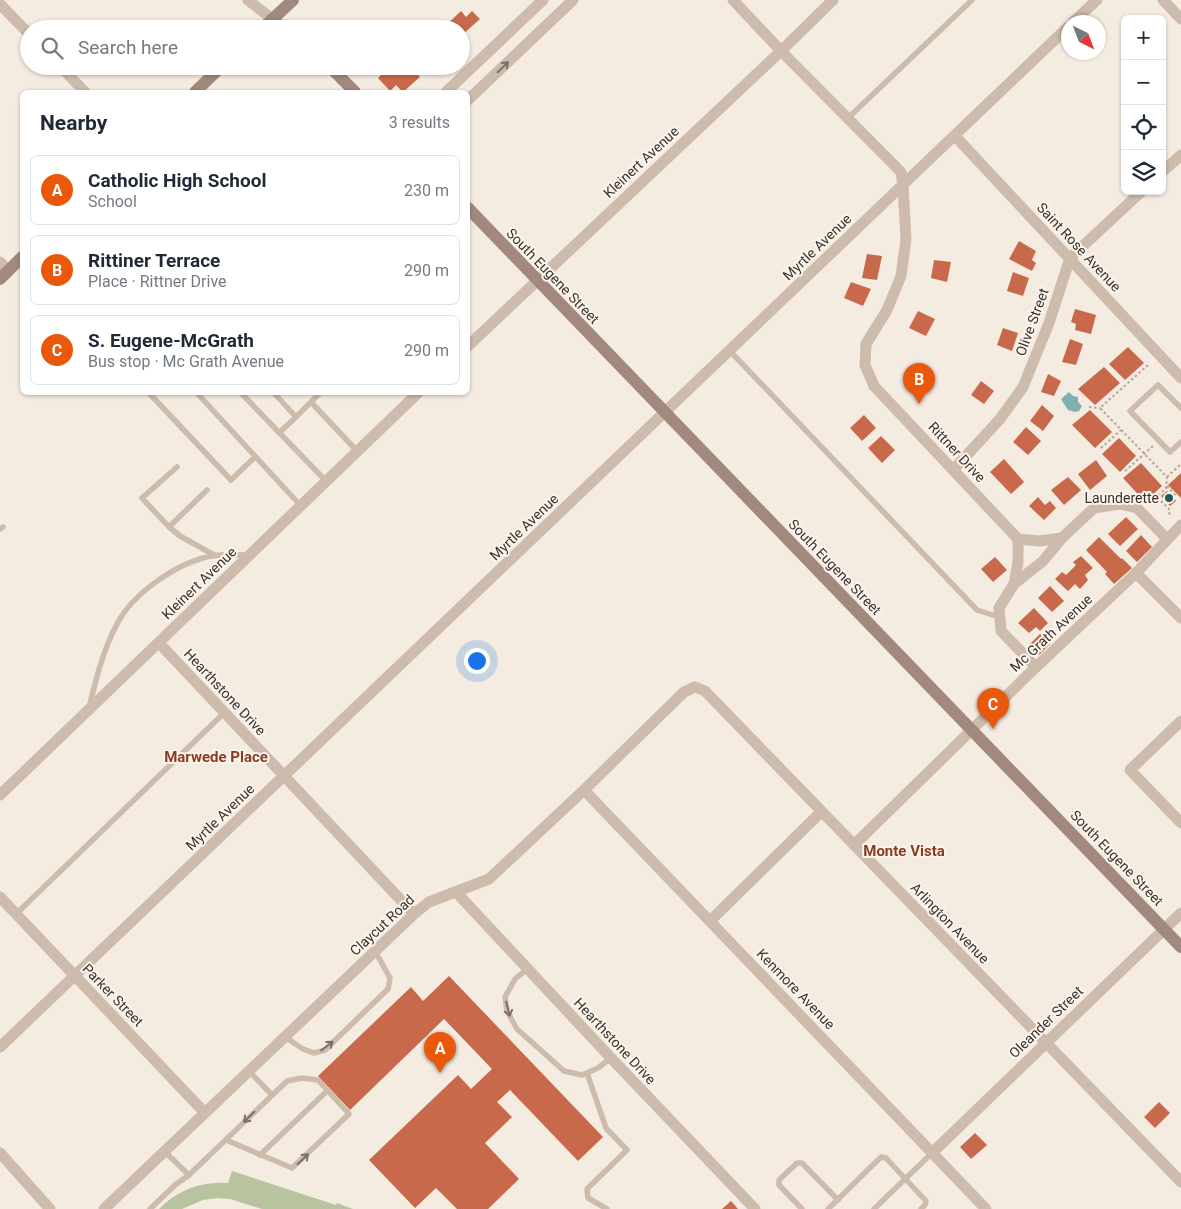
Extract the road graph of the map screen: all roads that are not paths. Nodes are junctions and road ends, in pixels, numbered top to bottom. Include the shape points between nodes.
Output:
1 (248, 0) edge
2 (292, 0) edge
3 (543, 0) edge
4 (573, 0) edge
5 (733, 0) edge
6 (833, 0) edge
7 (972, 0) edge
8 (1097, 0) edge
9 (1162, 0) edge
10 (0, 4) edge
11 (1081, 15) edge
12 (272, 19) joint
13 (1181, 19) edge
14 (20, 25) edge
15 (1061, 34) edge
16 (781, 51) junction
17 (470, 69) edge
18 (69, 75) edge
19 (213, 75) edge
20 (338, 75) edge
21 (464, 75) edge
22 (83, 90) edge
23 (197, 90) edge
24 (353, 90) edge
25 (448, 90) edge
26 (470, 98) edge
27 (847, 119) junction
28 (955, 136) junction
29 (1181, 155) edge
30 (1166, 168) edge
31 (903, 186) junction
32 (1138, 195) edge
33 (470, 210) edge
34 (20, 258) edge
35 (1070, 258) junction
36 (3, 271) edge
37 (536, 281) junction
38 (470, 344) edge
39 (730, 351) junction
40 (1181, 378) edge
41 (151, 395) edge
42 (199, 395) edge
43 (243, 395) edge
44 (276, 395) edge
45 (318, 395) edge
46 (416, 395) edge
47 (311, 402) junction
48 (1181, 408) edge
49 (665, 413) junction
50 (296, 416) junction
51 (279, 433) junction
52 (1181, 442) edge
53 (358, 451) junction
54 (255, 457) junction
55 (177, 466) dead end
56 (954, 470) junction
57 (326, 481) junction
58 (207, 490) dead end
59 (300, 505) junction
60 (1181, 525) edge
61 (170, 527) junction
62 (1062, 538) junction
63 (1018, 539) junction
64 (1167, 539) junction
65 (214, 555) junction
66 (248, 556) junction
67 (1136, 573) junction
68 (1014, 584) junction
69 (999, 617) junction
70 (1181, 618) edge
71 (158, 643) junction
72 (1036, 666) junction
73 (695, 687) joint
74 (88, 710) junction
75 (224, 712) junction
76 (1181, 721) edge
77 (972, 730) junction
78 (284, 776) junction
79 (584, 790) junction
80 (0, 795) edge
81 (821, 812) junction
82 (1181, 823) edge
83 (854, 846) junction
84 (456, 892) junction
85 (0, 897) edge
86 (1181, 913) edge
87 (16, 914) junction
88 (414, 914) junction
89 (710, 921) junction
90 (1165, 930) junction
91 (1181, 947) edge
92 (375, 951) junction
93 (527, 968) junction
94 (74, 977) junction
95 (285, 1037) junction
96 (1045, 1044) junction
97 (0, 1047) edge
98 (611, 1058) junction
99 (250, 1071) junction
100 (587, 1073) junction
101 (328, 1090) junction
102 (272, 1095) junction
103 (205, 1113) junction
104 (226, 1140) junction
105 (164, 1152) junction
106 (0, 1153) edge
107 (932, 1153) junction
108 (260, 1155) junction
109 (189, 1175) junction
110 (906, 1179) junction
111 (1181, 1182) edge
112 (838, 1200) junction
113 (50, 1209) edge
114 (104, 1209) edge
115 (150, 1209) edge
116 (607, 1209) edge
117 (755, 1209) edge
118 (802, 1209) edge
119 (828, 1209) edge
120 (874, 1209) edge
121 (921, 1209) edge
122 (986, 1209) edge

1 - 12 street
2 - 12 street
3 - 17 street
26 -> 4 street
5 - 16 street
6 - 16 street, Kleinert Avenue
7 - 27 lane
8 - 11 street
9 - 13 street
10 - 14 street
15 - 28 street, Myrtle Avenue
16 - 27 street
16 - 37 street, Kleinert Avenue
18 - 22 street
19 - 23 street
20 - 24 street
21 - 25 street
27 - 31 street via 901,172
28 - 31 street, Myrtle Avenue
28 - 35 street, Saint Rose Avenue
29 - 30 street
31 - 39 street, Myrtle Avenue
31 - 56 street, Rittner Drive via 906,239 901,276 887,310 866,344 865,365 874,386
32 - 35 street, Olive Street
33 - 37 street, South Eugene Street
34 - 36 street
35 - 40 street, Saint Rose Avenue
35 - 56 street, Olive Street via 1049,323 1023,387 1000,419
37 - 38 street, Kleinert Avenue
37 - 49 street, South Eugene Street
39 - 49 street, Myrtle Avenue
39 - 69 lane via 977,610
41 - 54 lane via 231,480
42 - 54 lane
43 - 51 lane
44 - 50 lane
45 - 47 lane
46 - 53 street, Kleinert Avenue
47 - 50 lane
47 - 53 lane
48 - 52 lane via 1158,385 1130,411 1170,452
49 - 77 street, South Eugene Street
49 - 78 street, Myrtle Avenue
50 - 51 lane
51 - 57 lane
53 - 57 street, Kleinert Avenue
54 - 59 lane
55 - 61 lane via 142,498
56 - 63 street, Rittner Drive
57 - 59 street, Kleinert Avenue
58 - 61 lane
59 - 66 street, Kleinert Avenue
60 - 64 street, Mc Grath Avenue
61 - 65 lane
62 - 63 street
62 - 64 street via 1094,508 1120,504 1137,508
62 - 68 street via 1043,560
63 - 68 street
64 - 67 street, Mc Grath Avenue
65 - 66 lane
65 - 74 lane via 193,560 160,578 131,605 118,623 100,665
66 - 71 street, Kleinert Avenue
67 - 70 street
67 - 72 street, Mc Grath Avenue
68 - 69 street via 998,608
69 - 72 street via 1001,631
71 - 74 street, Kleinert Avenue
71 - 75 street, Hearthstone Drive
72 - 77 street, Mc Grath Avenue
73 - 79 street, Claycut Road via 684,692
73 - 81 street, Arlington Avenue via 705,691
74 - 80 street, Kleinert Avenue
75 - 78 street, Hearthstone Drive
75 - 87 lane
76 - 82 street via 1130,770
77 - 83 street, Mc Grath Avenue
77 - 90 street, South Eugene Street
78 - 88 street, Hearthstone Drive
78 - 94 street, Myrtle Avenue
79 - 84 street, Claycut Road via 489,879
79 - 89 street, Kenmore Avenue
81 - 83 street, Arlington Avenue
81 - 89 street
83 - 96 street, Arlington Avenue
84 - 88 street, Claycut Road via 430,902
84 - 93 street, Hearthstone Drive
85 - 87 street, Parker Street
86 - 90 street, Oleander Street
87 - 94 street, Parker Street
88 - 92 street, Claycut Road
89 - 107 street, Kenmore Avenue
90 - 91 street, South Eugene Street
90 - 96 street, Oleander Street
92 - 95 street, Claycut Road
95 -> 92 lane via 314,1054 324,1050 388,990 390,978
93 - 98 street, Hearthstone Drive
93 -> 100 lane via 515,979 506,997 506,1011 517,1029 564,1071
94 - 97 street, Myrtle Avenue
94 - 103 street, Parker Street
95 - 99 street, Claycut Road
96 - 107 street, Oleander Street
96 - 111 street, Arlington Avenue
98 - 100 lane
98 - 117 street, Hearthstone Drive
99 - 102 lane
99 - 103 street, Claycut Road
100 - 116 lane via 606,1128 627,1150 587,1189 588,1198
101 - 102 lane via 318,1080 302,1078 287,1081
101 - 108 lane
108 -> 101 lane via 292,1168 321,1141 348,1114
102 -> 104 lane
103 - 105 street, Claycut Road
104 - 108 lane
104 - 109 lane
105 - 109 lane
105 - 114 street, Claycut Road
106 - 113 street
107 - 110 lane
107 - 122 street, Kenmore Avenue
109 - 115 lane
110 - 112 lane via 886,1158 881,1157
110 - 120 lane
110 - 121 lane via 926,1201
112 - 118 lane via 802,1163 797,1163 779,1180 779,1185
112 - 119 lane

